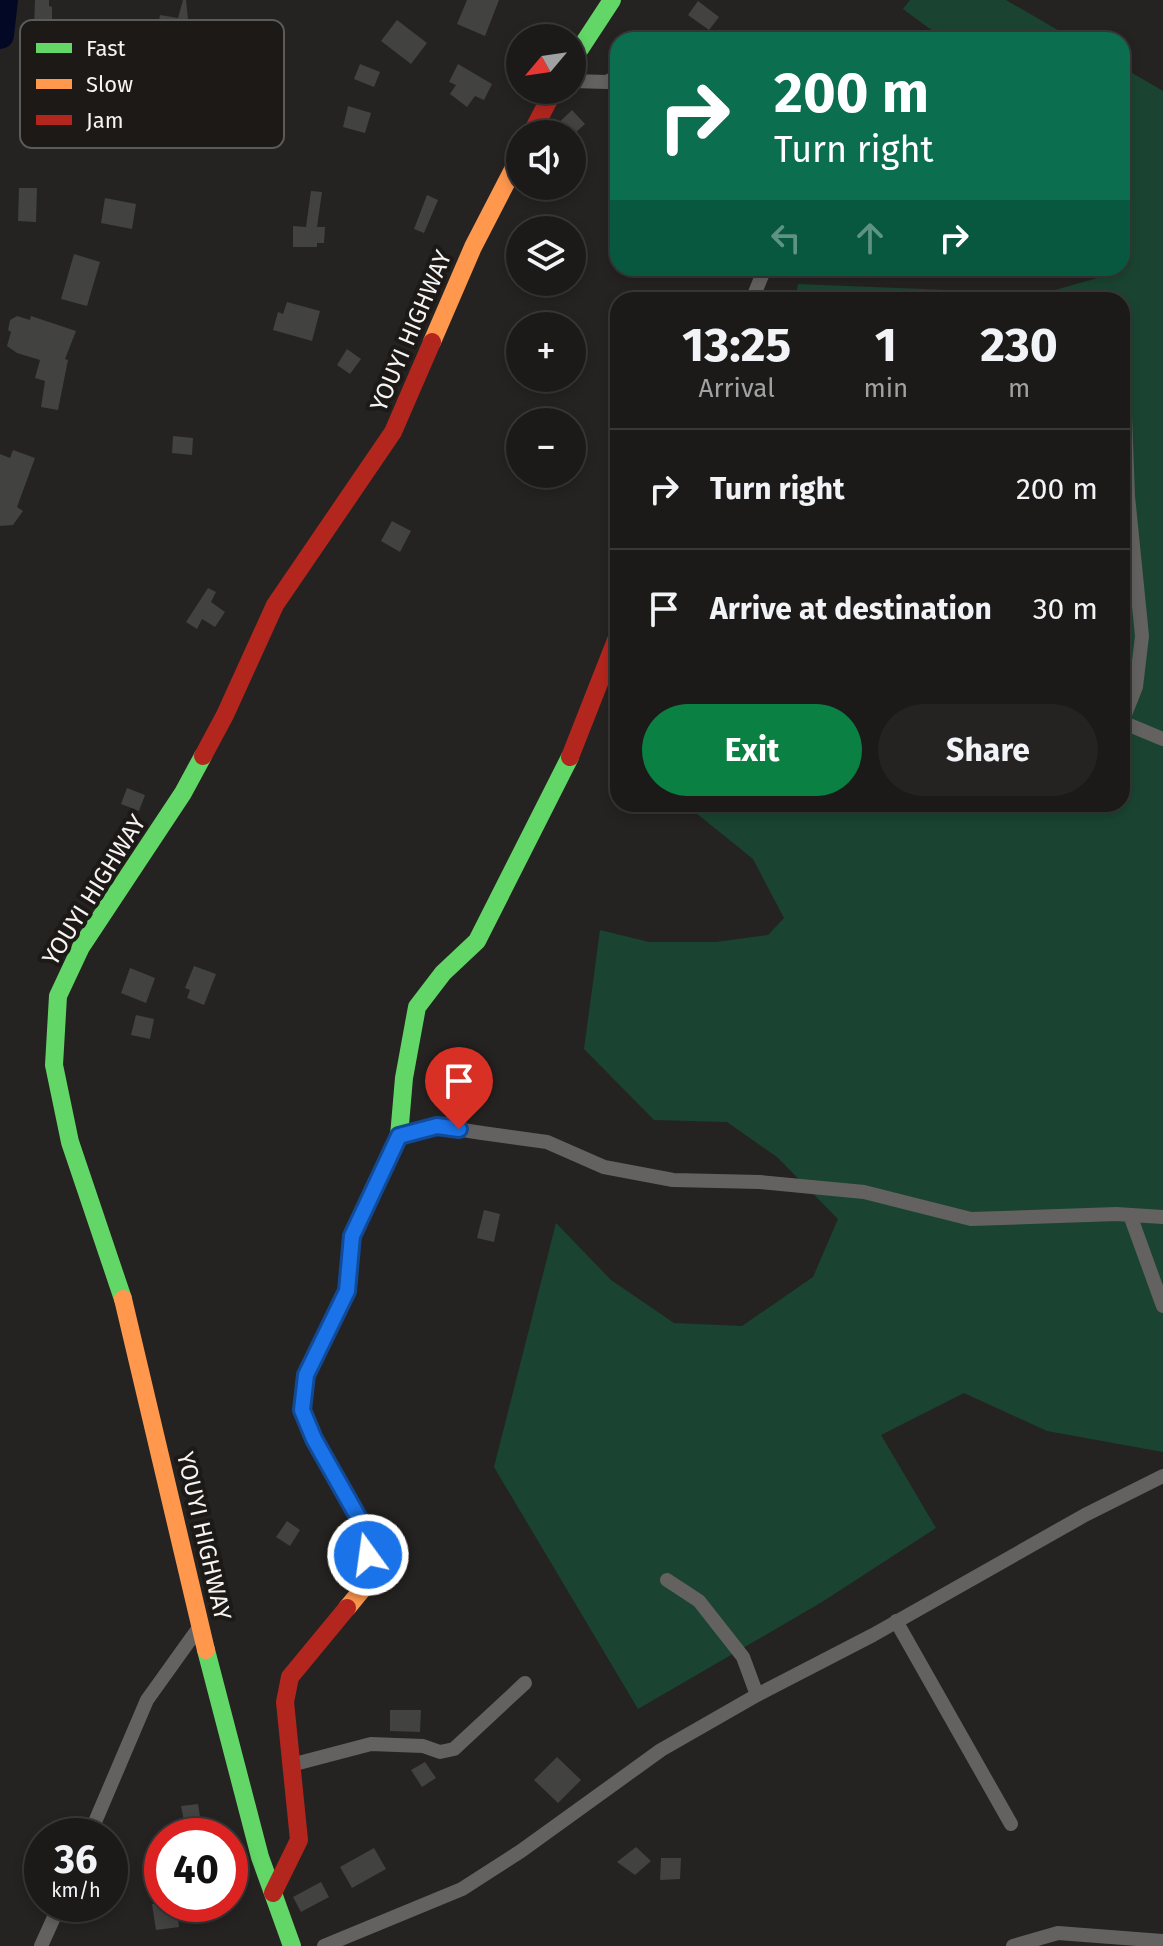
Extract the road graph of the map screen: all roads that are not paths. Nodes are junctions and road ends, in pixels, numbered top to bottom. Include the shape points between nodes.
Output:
1 (612, 0) edge
2 (586, 40) edge
3 (610, 80) edge
4 (586, 81) edge
5 (506, 183) edge
6 (1130, 516) edge
7 (610, 655) edge
8 (1130, 702) edge
9 (1130, 725) edge
10 (1163, 739) edge
11 (399, 1136) junction
12 (1130, 1215) junction
13 (1163, 1217) edge
14 (1163, 1306) edge
15 (1163, 1476) edge
16 (667, 1580) dead end
17 (896, 1621) junction
18 (200, 1626) junction
19 (525, 1683) dead end
20 (757, 1695) junction
21 (291, 1765) junction
22 (97, 1818) edge
23 (1011, 1824) dead end
24 (273, 1893) junction
25 (52, 1922) edge
26 (1163, 1941) edge
27 (41, 1946) edge
28 (292, 1946) edge
29 (324, 1946) edge
30 (1013, 1946) edge

1 - 2 main road
3 - 4 street
5 - 18 main road, YOUYI HIGHWAY via 393,432 275,605 183,793 81,947 58,996 54,1065 70,1142 122,1296
6 - 8 street via 1142,636
7 - 11 main road via 564,771 477,941 417,1007
9 - 10 street
11 - 12 street via 437,1126 495,1134 547,1142 604,1167 673,1180 864,1192 971,1219
11 - 21 main road via 352,1236 347,1291 306,1375 302,1410 366,1531 370,1580 290,1677 285,1702
12 - 13 street
12 - 14 street
15 - 17 street
16 - 20 street via 699,1601 743,1657
17 - 20 street
17 - 23 street
18 - 22 street via 147,1700
18 - 24 main road, YOUYI HIGHWAY
19 - 21 street via 454,1749 371,1744
20 - 29 street via 661,1750 462,1889
21 - 24 main road via 299,1840
24 - 28 main road, YOUYI HIGHWAY
25 - 27 street
26 - 30 street via 1058,1933

